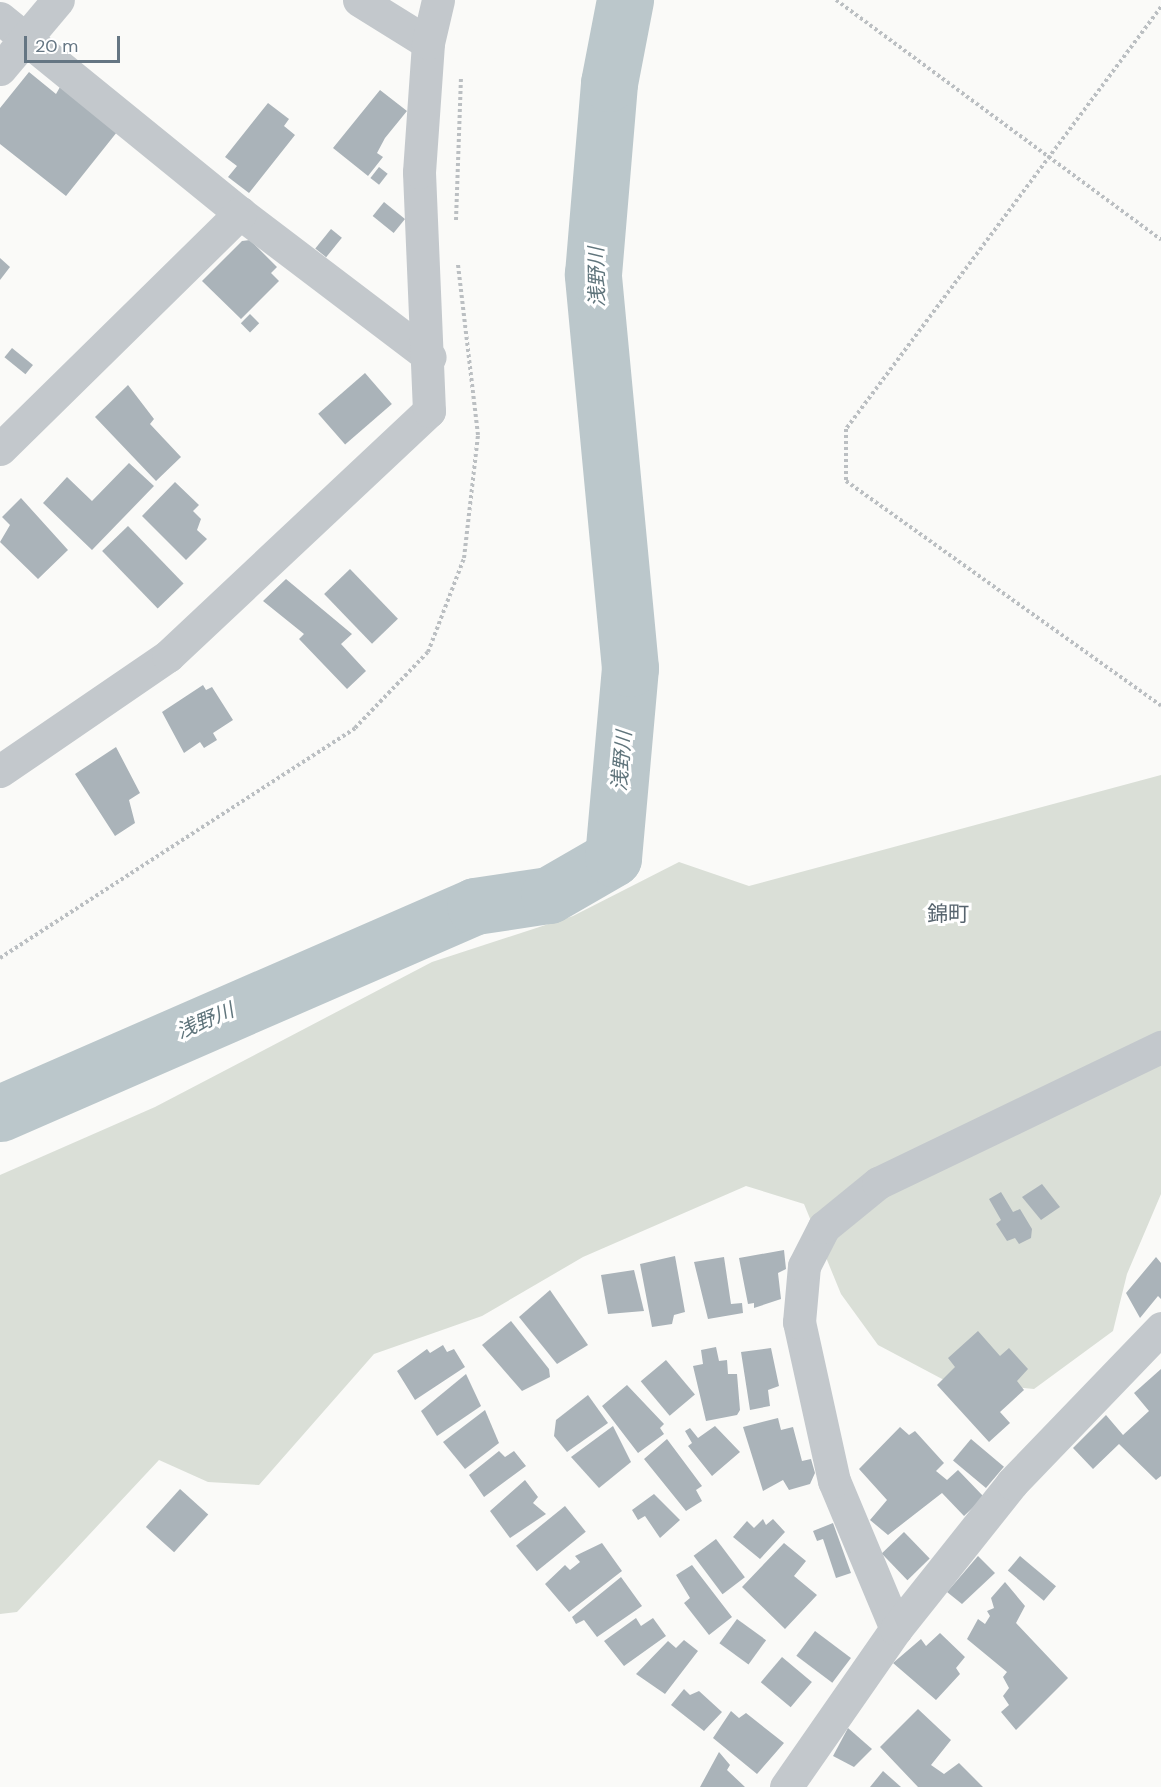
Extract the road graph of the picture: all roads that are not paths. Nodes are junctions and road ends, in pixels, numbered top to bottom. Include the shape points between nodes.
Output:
1 (58, 0) edge
2 (359, 0) edge
3 (438, 0) edge
4 (0, 18) edge
5 (25, 38) junction
6 (428, 42) junction
7 (0, 69) edge
8 (240, 213) junction
9 (430, 357) junction
10 (0, 450) edge
11 (0, 771) edge
12 (1161, 1047) edge
13 (1161, 1328) edge
14 (896, 1629) junction
15 (786, 1787) edge

1 - 5 street
2 - 6 street
3 - 6 street
4 - 5 street
5 - 7 street
5 - 8 street
6 - 9 street via 419,172
8 - 9 street
8 - 10 street
9 - 11 street via 429,411 168,656
12 - 14 street via 878,1183 824,1227 804,1266 799,1322 834,1481
13 - 14 street via 1012,1483
14 - 15 street

